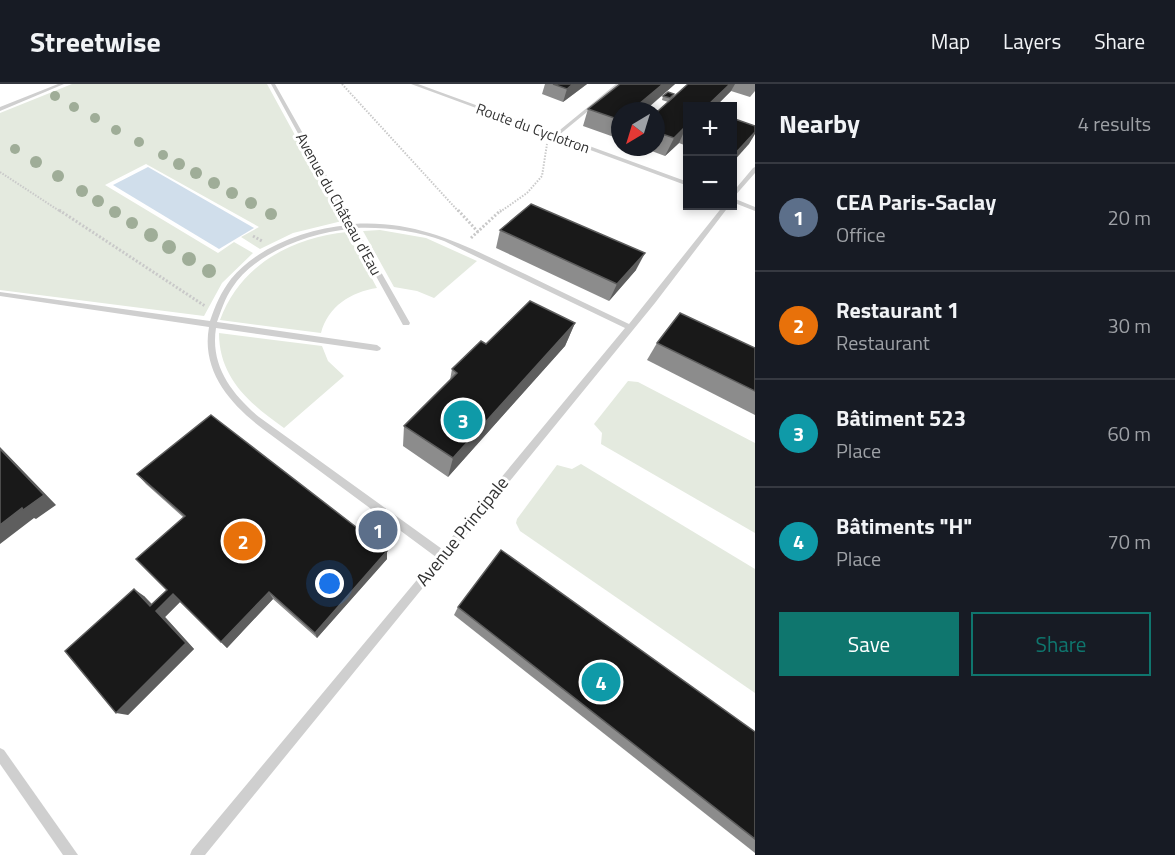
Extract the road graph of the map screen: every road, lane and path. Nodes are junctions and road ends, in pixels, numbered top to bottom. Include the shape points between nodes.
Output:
1 (62, 84) edge
2 (273, 84) edge
3 (342, 84) edge
4 (413, 84) edge
5 (619, 84) edge
6 (0, 108) edge
7 (555, 136) junction
8 (755, 170) edge
9 (0, 172) edge
10 (683, 183) edge
11 (737, 193) edge
12 (737, 201) edge
13 (755, 209) edge
14 (723, 210) edge
15 (350, 227) junction
16 (478, 232) junction
17 (461, 246) junction
18 (0, 294) edge
19 (215, 313) junction
20 (406, 323) dead end
21 (211, 325) junction
22 (629, 327) junction
23 (377, 348) dead end
24 (442, 555) junction
25 (0, 754) edge
26 (71, 855) edge
27 (197, 855) edge

1 - 6 lane
2 - 15 lane, Avenue du Château d'Eau
3 - 16 path
4 - 7 lane, Route du Cyclotron
5 - 7 lane
7 - 10 lane, Route du Cyclotron
7 - 16 path via 546,145 542,176
8 - 11 lane
9 - 19 path
12 - 13 lane
14 - 22 lane, Avenue Principale
15 - 17 lane via 422,233
15 - 19 lane via 299,238 262,256 228,286
15 - 20 lane, Avenue du Château d'Eau
16 - 17 path
17 - 22 lane
18 - 21 lane
19 - 21 lane
21 - 23 lane
21 - 24 lane via 213,359 232,396 250,414
22 - 24 lane, Avenue Principale
24 - 27 lane, Avenue Principale
25 - 26 lane

